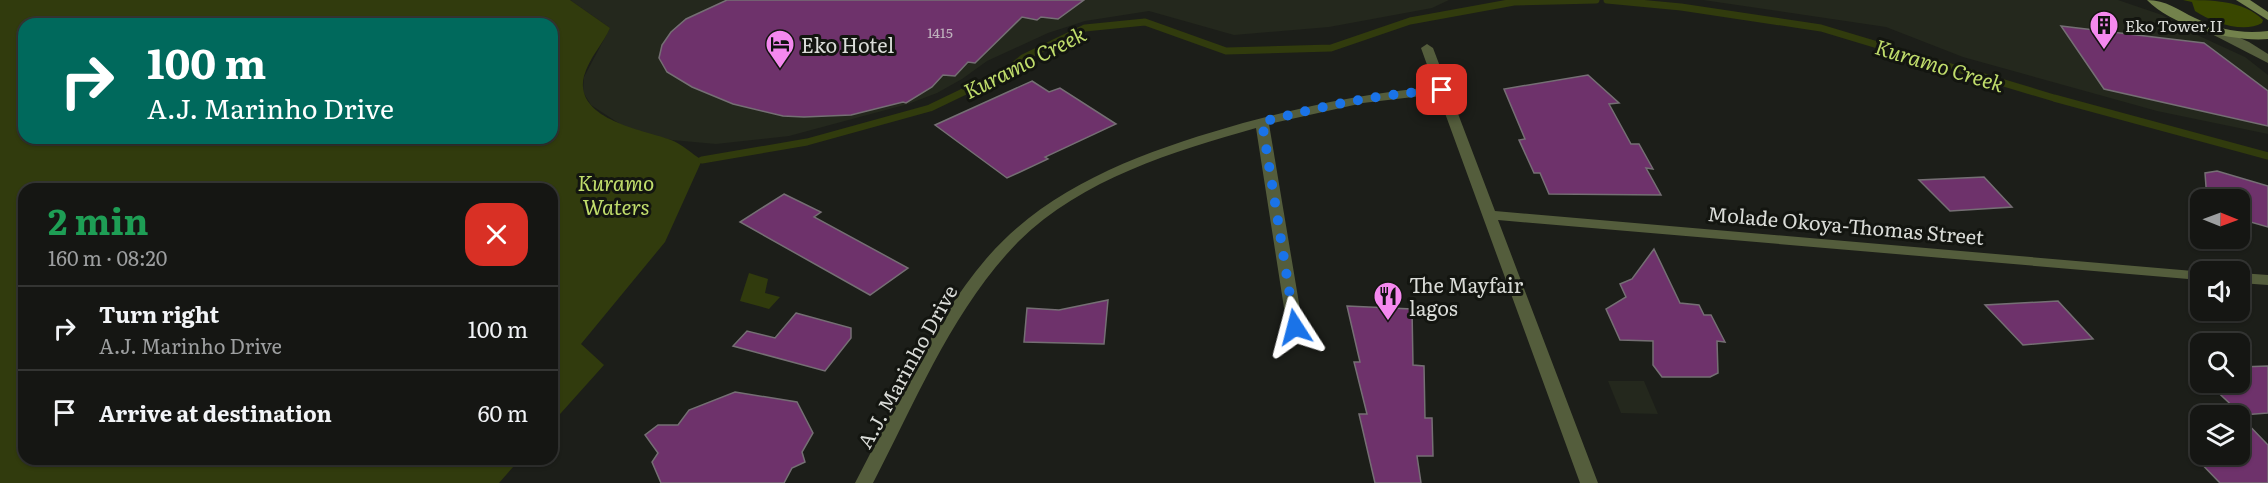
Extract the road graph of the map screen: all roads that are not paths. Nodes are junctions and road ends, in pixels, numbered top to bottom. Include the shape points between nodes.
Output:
1 (2153, 0) edge
2 (2242, 0) edge
3 (2252, 0) edge
4 (2268, 4) edge
5 (2268, 17) edge
6 (2187, 19) junction
7 (2268, 35) edge
8 (1426, 48) dead end
9 (2268, 59) edge
10 (1442, 90) junction
11 (1262, 122) junction
12 (1489, 215) junction
13 (2190, 274) edge
14 (2250, 279) edge
15 (2268, 280) edge
16 (1295, 327) dead end
17 (864, 483) edge
18 (1589, 483) edge

1 - 6 main road
2 - 5 main road
3 - 4 main road
6 - 7 main road via 2231,34
6 - 9 street
8 - 10 street
10 - 11 street, A.J. Marinho Drive via 1332,103
10 - 12 street
11 - 16 street
11 - 17 street, A.J. Marinho Drive via 1119,170 1027,225 991,263 943,334
12 - 13 street, Molade Okoya-Thomas Street
12 - 18 street
14 - 15 street

